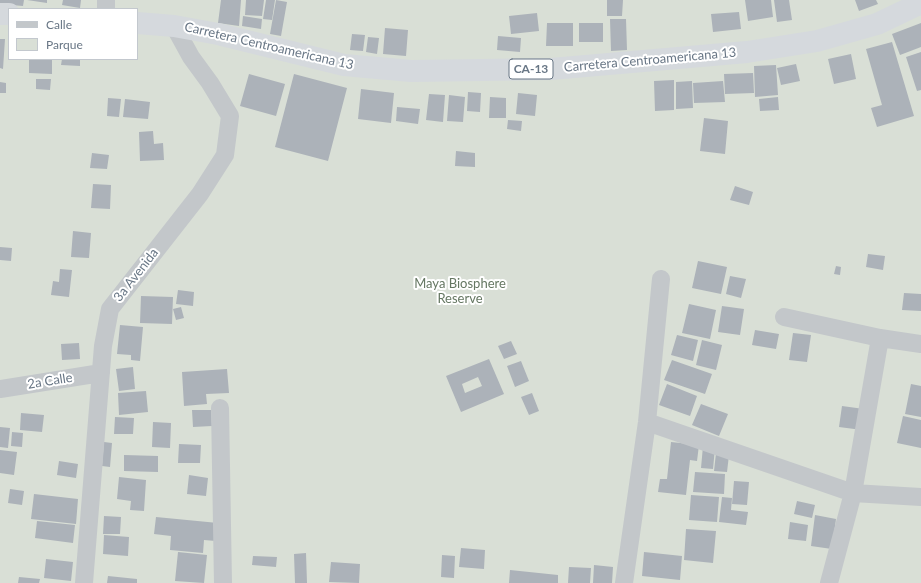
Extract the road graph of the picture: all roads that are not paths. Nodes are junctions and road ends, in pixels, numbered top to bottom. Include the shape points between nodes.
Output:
1 (921, 3) edge
2 (138, 23) edge
3 (174, 26) junction
4 (661, 279) dead end
5 (784, 317) dead end
6 (880, 338) junction
7 (921, 344) edge
8 (101, 374) junction
9 (0, 389) edge
10 (220, 408) dead end
11 (647, 422) junction
12 (853, 493) junction
13 (921, 497) edge
14 (84, 583) edge
15 (223, 583) edge
16 (624, 583) edge
17 (829, 583) edge

1 - 3 highway, Carretera Centroamericana 13 / CA-13 via 876,24 816,41 747,52 551,69 411,71 344,65 225,35
2 - 3 highway, Carretera Centroamericana 13 / CA-13
3 - 8 street, 3a Avenida via 230,116 225,154 200,194 110,309
4 - 11 street
5 - 6 street
6 - 7 street
6 - 12 street
8 - 9 street, 2a Calle
8 - 14 street, 3a Avenida
10 - 15 street
11 - 12 street
11 - 16 street
12 - 13 street
12 - 17 street

